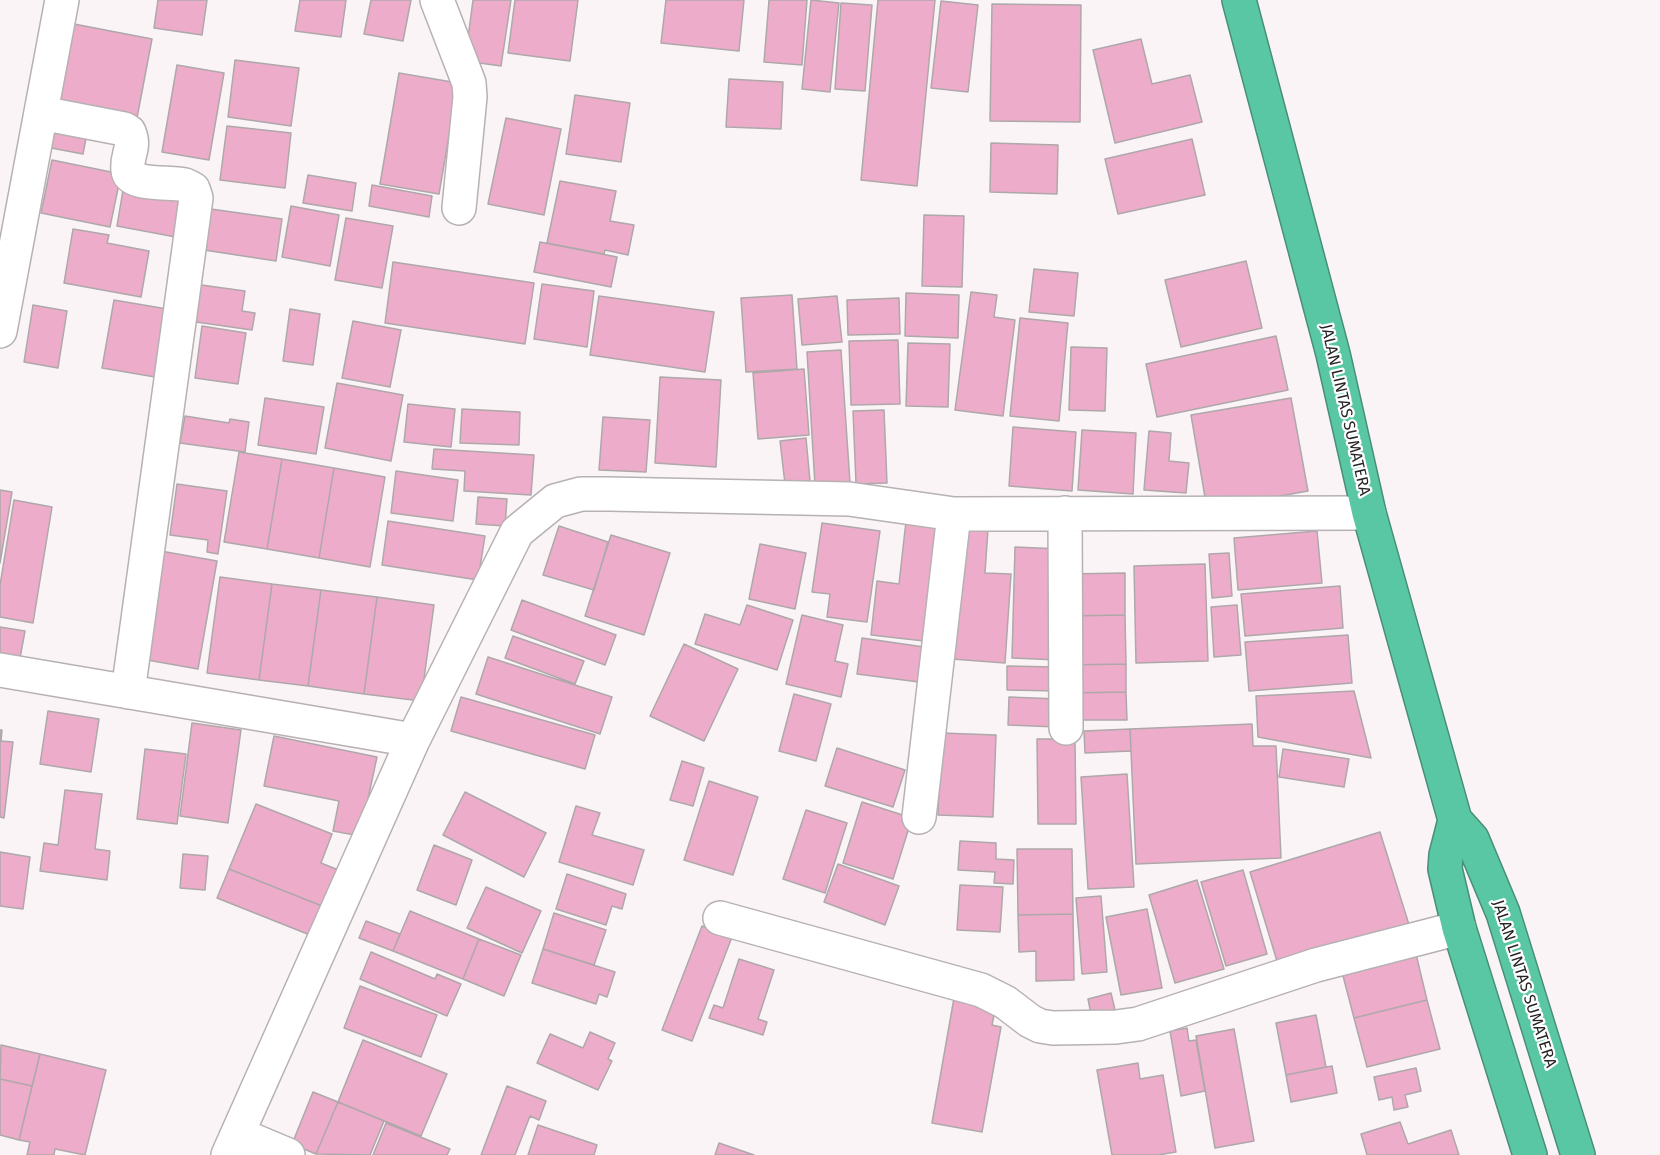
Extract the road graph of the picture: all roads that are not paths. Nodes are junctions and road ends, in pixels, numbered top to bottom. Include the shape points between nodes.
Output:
1 (62, 0) edge
2 (437, 0) edge
3 (1239, 0) edge
4 (40, 113) junction
5 (459, 208) dead end
6 (0, 331) edge
7 (1065, 513) junction
8 (1370, 513) junction
9 (954, 514) junction
10 (0, 670) edge
11 (129, 692) junction
12 (1066, 728) dead end
13 (413, 740) junction
14 (919, 817) dead end
15 (1455, 820) junction
16 (720, 918) dead end
17 (1459, 928) junction
18 (233, 1145) edge
19 (288, 1155) edge
20 (1530, 1155) edge
21 (1578, 1155) edge

1 - 4 street
2 - 5 street via 469,83
3 - 8 highway, JALAN LINTAS SUMATERA via 1333,354
4 - 6 street
4 - 11 street via 124,129 133,140 129,175 142,181 185,185 194,189 196,198
7 - 8 street
7 - 9 street
7 - 12 street
8 - 15 highway, JALAN LINTAS SUMATERA
9 - 13 street via 849,499 580,494 555,501 517,532
9 - 14 street
10 - 11 street
11 - 13 street
13 - 18 street
15 - 17 highway, JALAN LINTAS SUMATERA via 1445,869
15 - 21 highway, JALAN LINTAS SUMATERA via 1472,839 1503,913
16 - 17 street via 981,990 1030,1021 1053,1028 1138,1024 1316,965
17 - 20 highway, JALAN LINTAS SUMATERA
18 - 19 street

